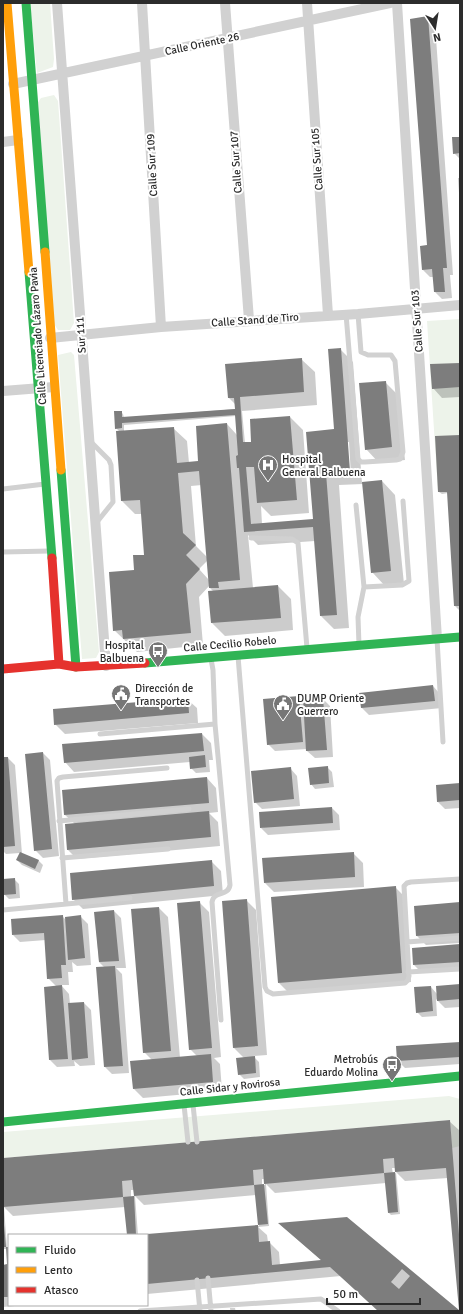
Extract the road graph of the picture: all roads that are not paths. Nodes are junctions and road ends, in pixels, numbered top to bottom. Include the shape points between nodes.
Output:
1 (7, 3) edge
2 (26, 3) edge
3 (57, 3) edge
4 (142, 3) edge
5 (225, 3) edge
6 (307, 3) edge
7 (390, 3) edge
8 (397, 3) edge
9 (308, 21) junction
10 (227, 39) junction
11 (145, 56) junction
12 (62, 74) junction
13 (32, 81) junction
14 (13, 84) junction
15 (18, 140) junction
16 (3, 142) edge
17 (460, 305) edge
18 (416, 309) junction
19 (346, 314) junction
20 (358, 314) junction
21 (328, 315) junction
22 (249, 320) junction
23 (161, 327) junction
24 (81, 334) junction
25 (50, 338) junction
26 (54, 387) junction
27 (37, 388) junction
28 (3, 391) edge
29 (88, 439) junction
30 (46, 484) junction
31 (3, 489) edge
32 (403, 501) dead end
33 (356, 505) dead end
34 (95, 525) junction
35 (251, 538) dead end
36 (51, 550) junction
37 (3, 552) edge
38 (364, 587) junction
39 (460, 637) edge
40 (437, 639) junction
41 (359, 646) junction
42 (307, 649) junction
43 (238, 655) junction
44 (211, 658) junction
45 (59, 664) junction
46 (106, 666) junction
47 (76, 667) junction
48 (3, 669) edge
49 (215, 724) junction
50 (100, 734) dead end
51 (443, 742) dead end
52 (167, 768) dead end
53 (189, 809) dead end
54 (59, 821) junction
55 (168, 849) dead end
56 (62, 858) junction
57 (460, 879) edge
58 (130, 898) dead end
59 (66, 904) junction
60 (3, 910) edge
61 (460, 938) edge
62 (407, 942) junction
63 (460, 969) edge
64 (408, 972) junction
65 (221, 1020) dead end
66 (460, 1076) edge
67 (188, 1103) junction
68 (3, 1122) edge
69 (188, 1142) dead end
70 (197, 1142) dead end
71 (208, 1278) dead end
72 (197, 1280) dead end
73 (232, 1305) junction
74 (211, 1308) edge
75 (200, 1309) edge
76 (178, 1310) edge
77 (140, 1311) edge
78 (233, 1311) edge
79 (338, 1311) edge

1 - 14 street, Calle Licenciado Lázaro Pavia
2 - 13 street, Calle Licenciado Lázaro Pavia
3 - 12 street, Sur 111
4 - 11 street, Calle Sur 109
5 - 10 street, Calle Sur 107
6 - 9 street, Calle Sur 105
7 - 9 street, Calle Oriente 26
8 - 18 street, Calle Sur 103
9 - 10 street, Calle Oriente 26
9 - 21 street, Calle Sur 105
10 - 11 street, Calle Oriente 26
10 - 22 street, Calle Sur 107
11 - 12 street, Calle Oriente 26
11 - 23 street, Calle Sur 109
12 - 13 street, Calle Oriente 26
12 - 24 street, Sur 111
13 - 14 street, Calle Oriente 26
13 - 25 street, Calle Licenciado Lázaro Pavia
14 - 15 street, Calle Licenciado Lázaro Pavia
15 - 16 street
15 - 27 street, Calle Licenciado Lázaro Pavia
17 - 18 street, Calle Stand de Tiro
18 - 20 street, Calle Stand de Tiro
18 - 40 street, Calle Sur 103
19 - 20 street, Calle Stand de Tiro
19 - 20 lane via 358,459 361,462 400,459 403,452 395,361 391,355 368,355 361,352
19 - 21 street, Calle Stand de Tiro
21 - 22 street, Calle Stand de Tiro
22 - 23 street, Calle Stand de Tiro
23 - 24 street, Calle Stand de Tiro
24 - 25 street, Calle Stand de Tiro
24 - 29 street, Sur 111
25 - 26 street, Calle Licenciado Lázaro Pavia
26 - 27 street
26 - 47 street, Calle Licenciado Lázaro Pavia
27 - 28 street
27 - 30 street, Calle Licenciado Lázaro Pavia
29 - 34 street, Sur 111
29 - 34 lane via 111,465 113,502
30 - 31 lane
30 - 36 street, Calle Licenciado Lázaro Pavia
32 - 38 lane via 409,581 402,585
33 - 38 lane
34 - 46 street, Sur 111
35 - 42 lane via 292,539 298,543
36 - 37 lane
36 - 45 street, Calle Licenciado Lázaro Pavia
38 - 41 lane via 358,616
39 - 40 street, Calle Cecilio Robelo
40 - 41 street, Calle Cecilio Robelo
40 - 51 lane
41 - 42 street, Calle Cecilio Robelo
42 - 43 street, Calle Cecilio Robelo
43 - 44 street, Calle Cecilio Robelo
43 - 64 lane via 266,991 273,994 402,984 408,980
44 - 46 street, Calle Cecilio Robelo
44 - 49 lane via 214,670
45 - 47 street, Calle Cecilio Robelo
45 - 48 street, Calle Cecilio Robelo
46 - 47 street, Calle Cecilio Robelo
49 - 50 lane
49 - 65 lane via 230,885 227,892 212,898
52 - 54 lane via 59,778 56,784
53 - 54 lane
54 - 56 lane
55 - 56 lane
56 - 59 lane
57 - 62 lane via 410,882 404,886
58 - 59 lane
59 - 60 lane
61 - 62 lane
62 - 64 lane
63 - 64 lane
66 - 67 street, Calle Sidar y Rovirosa
67 - 68 street, Calle Sidar y Rovirosa
67 - 69 lane
67 - 70 lane
71 - 74 lane
72 - 75 lane
73 - 74 lane
73 - 78 lane
73 - 79 lane via 321,1299
74 - 75 lane
75 - 76 lane
76 - 77 lane

